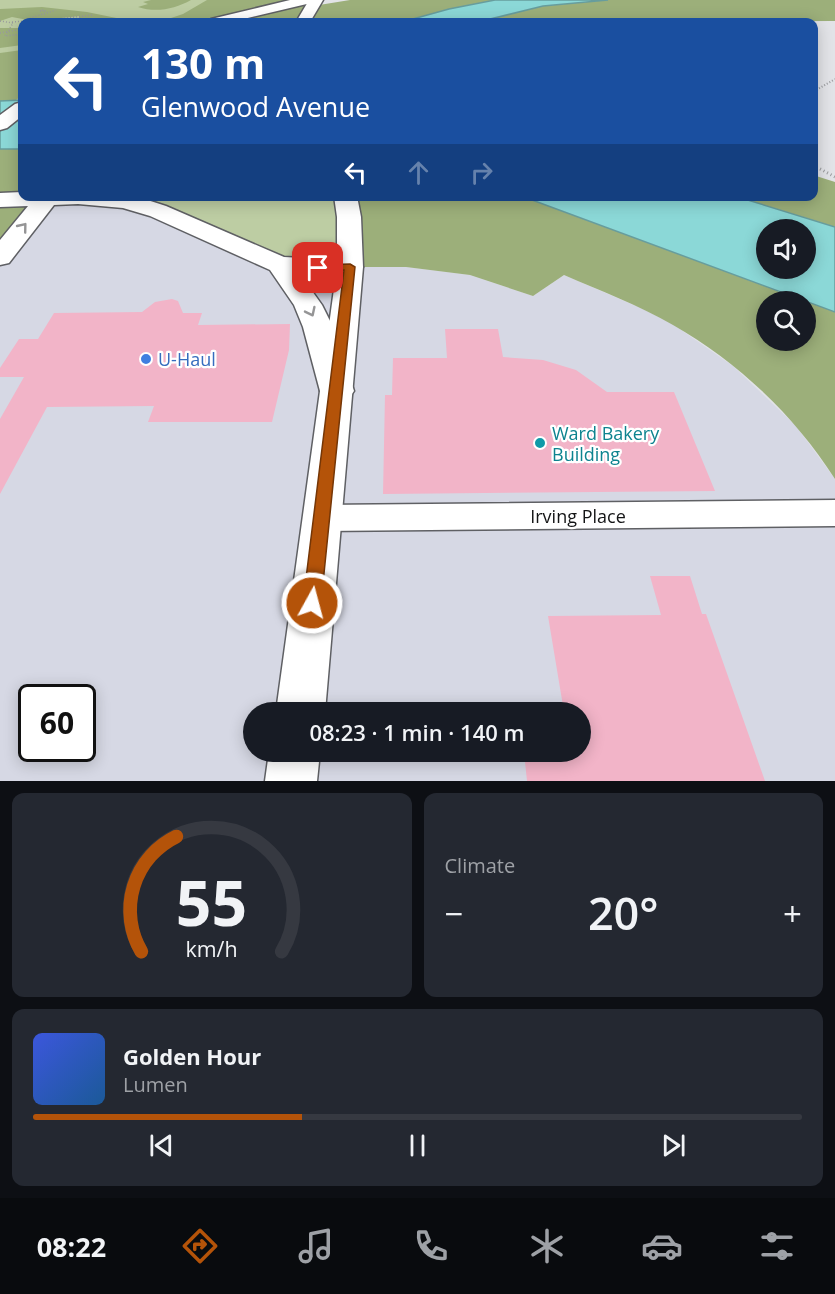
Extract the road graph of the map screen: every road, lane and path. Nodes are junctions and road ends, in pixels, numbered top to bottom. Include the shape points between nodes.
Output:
1 (306, 0) edge
2 (316, 0) edge
3 (56, 10) dead end
4 (45, 12) dead end
5 (51, 12) junction
6 (92, 15) dead end
7 (81, 16) joint
8 (33, 18) edge
9 (64, 18) edge
10 (232, 18) edge
11 (305, 18) edge
12 (0, 21) edge
13 (12, 22) junction
14 (18, 22) edge
15 (18, 30) edge
16 (6, 32) junction
17 (0, 33) edge
18 (18, 35) edge
19 (835, 79) edge
20 (818, 89) edge
21 (18, 111) edge
22 (0, 124) edge
23 (818, 168) edge
24 (835, 177) edge
25 (18, 199) edge
26 (0, 200) edge
27 (45, 201) edge
28 (123, 201) edge
29 (347, 207) edge
30 (0, 257) edge
31 (279, 264) junction
32 (350, 267) junction
33 (337, 391) junction
34 (835, 513) edge
35 (322, 518) junction
36 (301, 702) edge
37 (294, 762) edge
38 (291, 781) edge

1 - 10 main road
2 - 11 main road
3 - 5 path
4 - 5 path
5 - 8 path
6 - 7 path
7 - 9 path
12 - 13 path
13 - 14 path
13 - 16 path
15 - 16 path
16 - 17 path
16 - 18 path via 6,37
19 - 20 path
21 - 22 main road
23 - 24 path
25 - 26 main road
30 -> 27 main road
28 - 31 main road via 142,205
29 - 32 main road
31 - 32 main road
31 -> 33 main road via 315,319
32 - 33 main road
33 - 35 main road
34 - 35 street, Irving Place
35 - 36 main road
37 - 38 main road

